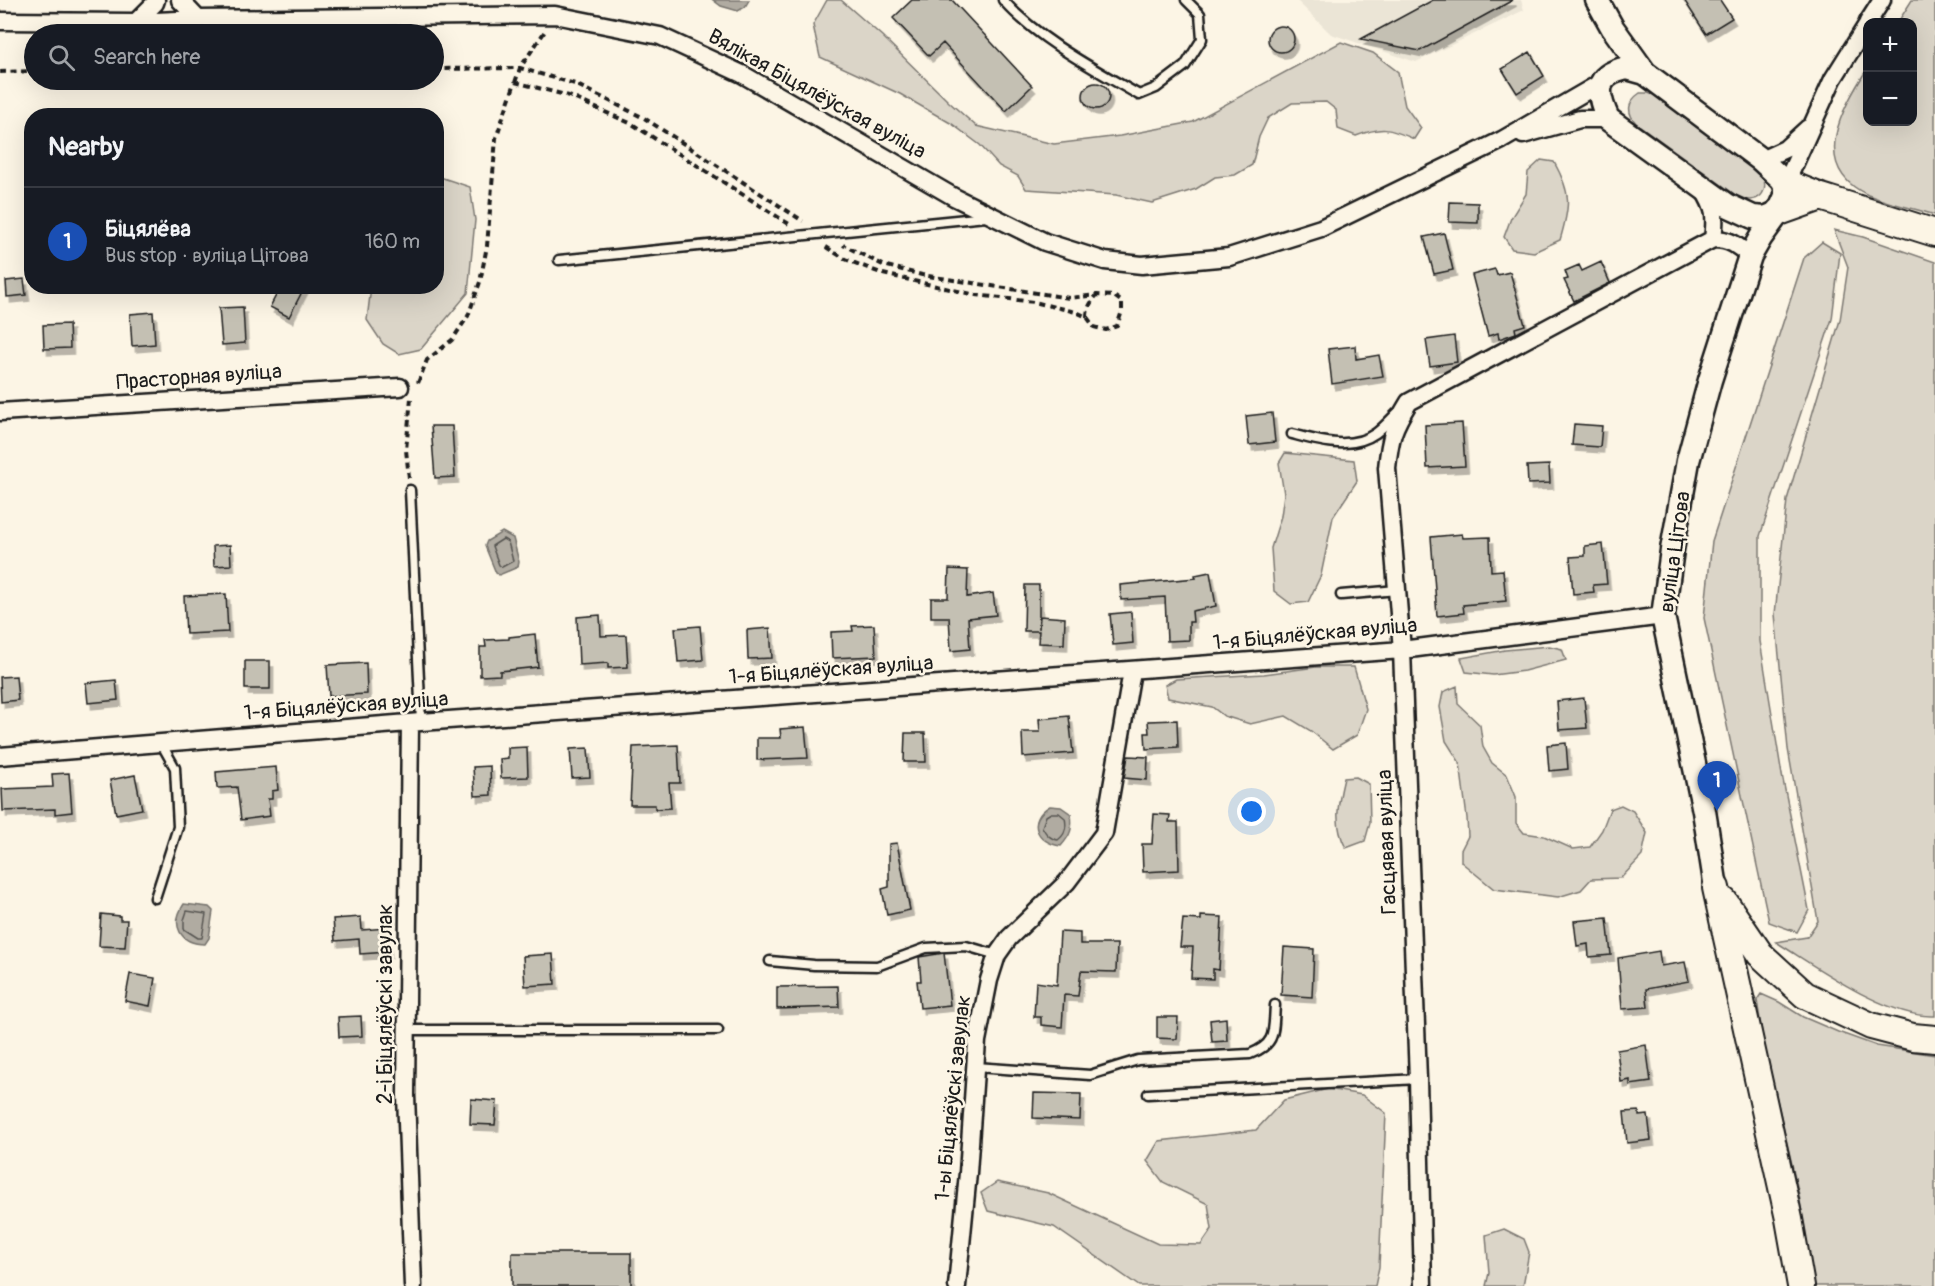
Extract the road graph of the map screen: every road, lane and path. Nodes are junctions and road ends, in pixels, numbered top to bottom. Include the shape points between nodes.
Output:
1 (156, 0) edge
2 (180, 0) edge
3 (1003, 0) edge
4 (1186, 0) edge
5 (1597, 0) edge
6 (1882, 0) edge
7 (555, 15) junction
8 (1871, 18) edge
9 (198, 19) junction
10 (0, 21) edge
11 (136, 22) junction
12 (1612, 27) junction
13 (1863, 31) edge
14 (520, 68) junction
15 (444, 69) edge
16 (24, 71) edge
17 (0, 72) edge
18 (1645, 73) junction
19 (1608, 76) junction
20 (515, 82) junction
21 (1608, 118) junction
22 (1813, 124) junction
23 (1502, 140) junction
24 (1761, 160) junction
25 (1786, 183) junction
26 (1703, 188) junction
27 (1821, 197) junction
28 (1727, 205) junction
29 (1779, 212) junction
30 (992, 216) junction
31 (1935, 232) edge
32 (822, 233) junction
33 (806, 235) junction
34 (1713, 239) junction
35 (1750, 256) junction
36 (559, 260) dead end
37 (1097, 295) junction
38 (1087, 317) junction
39 (400, 387) dead end
40 (1409, 402) junction
41 (0, 412) edge
42 (1292, 434) dead end
43 (410, 490) joint
44 (1397, 590) junction
45 (1341, 596) dead end
46 (1663, 616) junction
47 (1402, 650) junction
48 (1132, 671) junction
49 (415, 723) junction
50 (161, 743) junction
51 (0, 756) edge
52 (1716, 888) junction
53 (155, 898) dead end
54 (998, 955) junction
55 (770, 961) dead end
56 (1275, 1005) dead end
57 (407, 1030) junction
58 (718, 1030) dead end
59 (1935, 1039) edge
60 (976, 1067) junction
61 (1418, 1079) junction
62 (1148, 1094) dead end
63 (413, 1286) edge
64 (957, 1286) edge
65 (1424, 1286) edge
66 (1801, 1286) edge

1 - 11 street
2 - 9 street
3 - 4 lane via 1016,15 1086,64 1139,95 1156,88 1185,66 1202,39 1200,14
5 - 12 main road
6 - 8 street
7 - 9 street, Вялікая Біцялёўская вуліца
7 - 14 path
7 - 30 street, Вялікая Біцялёўская вуліца via 660,36 708,57
9 - 11 street, Вялікая Біцялёўская вуліца
10 - 11 street, Вялікая Біцялёўская вуліца
12 - 18 main road
12 - 19 main road
13 - 22 street via 1833,79
14 - 15 path
14 - 20 path
14 - 32 path via 575,84 644,118
16 - 17 path
18 - 19 main road via 1627,68
18 - 24 main road
19 - 21 main road via 1599,99
19 - 23 street, Вялікая Біцялёўская вуліца
20 - 33 path via 569,96 632,124
20 - 43 path via 496,138 480,282 468,316 452,340 427,360 411,398 406,450
21 - 23 street, Вялікая Біцялёўская вуліца via 1580,119
21 - 26 main road
22 - 24 street via 1785,149
22 - 25 street
23 - 30 street, Вялікая Біцялёўская вуліца via 1321,228 1229,257 1142,264 1105,261 1045,242
24 - 25 main road
25 - 27 main road
25 - 29 main road via 1786,196
26 - 28 main road
26 - 34 street via 1715,218
27 - 29 main road
27 - 31 main road
28 - 29 main road via 1753,217 1766,218
28 - 35 main road via 1741,225
29 - 35 main road, вуліца Цітова
30 - 32 lane
32 - 33 lane
32 - 37 path via 883,265 922,275 1070,298
33 - 36 lane
33 - 38 path via 845,259 882,274 976,295 1034,302
34 - 35 street via 1735,243
34 - 40 street
35 - 46 main road, вуліца Цітова via 1688,461
37 - 38 path
37 - 38 path via 1122,302 1117,326 1106,330 1094,327
39 - 41 street, Прасторная вуліца
40 - 42 lane via 1374,434 1348,444
40 - 44 street, Гасцявая вуліца via 1389,441 1387,468
43 - 49 lane
44 - 45 lane
44 - 47 street, Гасцявая вуліца
46 - 47 street, 1-я Біцялёўская вуліца
46 - 52 main road, вуліца Цітова
47 - 48 street, 1-я Біцялёўская вуліца
47 - 61 street, Гасцявая вуліца
48 - 49 street, 1-я Біцялёўская вуліца
48 - 54 street, 1-ы Біцялёўскі завулак via 1104,833 1067,882 1009,938
49 - 50 street, 1-я Біцялёўская вуліца
49 - 57 street, 2-і Біцялёўскі завулак
50 - 51 street, 1-я Біцялёўская вуліца
50 - 53 lane via 175,768 178,827
52 - 59 main road via 1760,954 1804,995 1871,1026
52 - 66 main road
54 - 55 lane via 966,946 926,948 877,966
54 - 60 street, 1-ы Біцялёўскі завулак via 989,980
56 - 60 lane via 1270,1040 1263,1049 1250,1054 1138,1060 1090,1075
57 - 58 lane
57 - 63 street, 2-і Біцялёўскі завулак
60 - 64 street, 1-ы Біцялёўскі завулак
61 - 62 lane
61 - 65 street, Гасцявая вуліца

